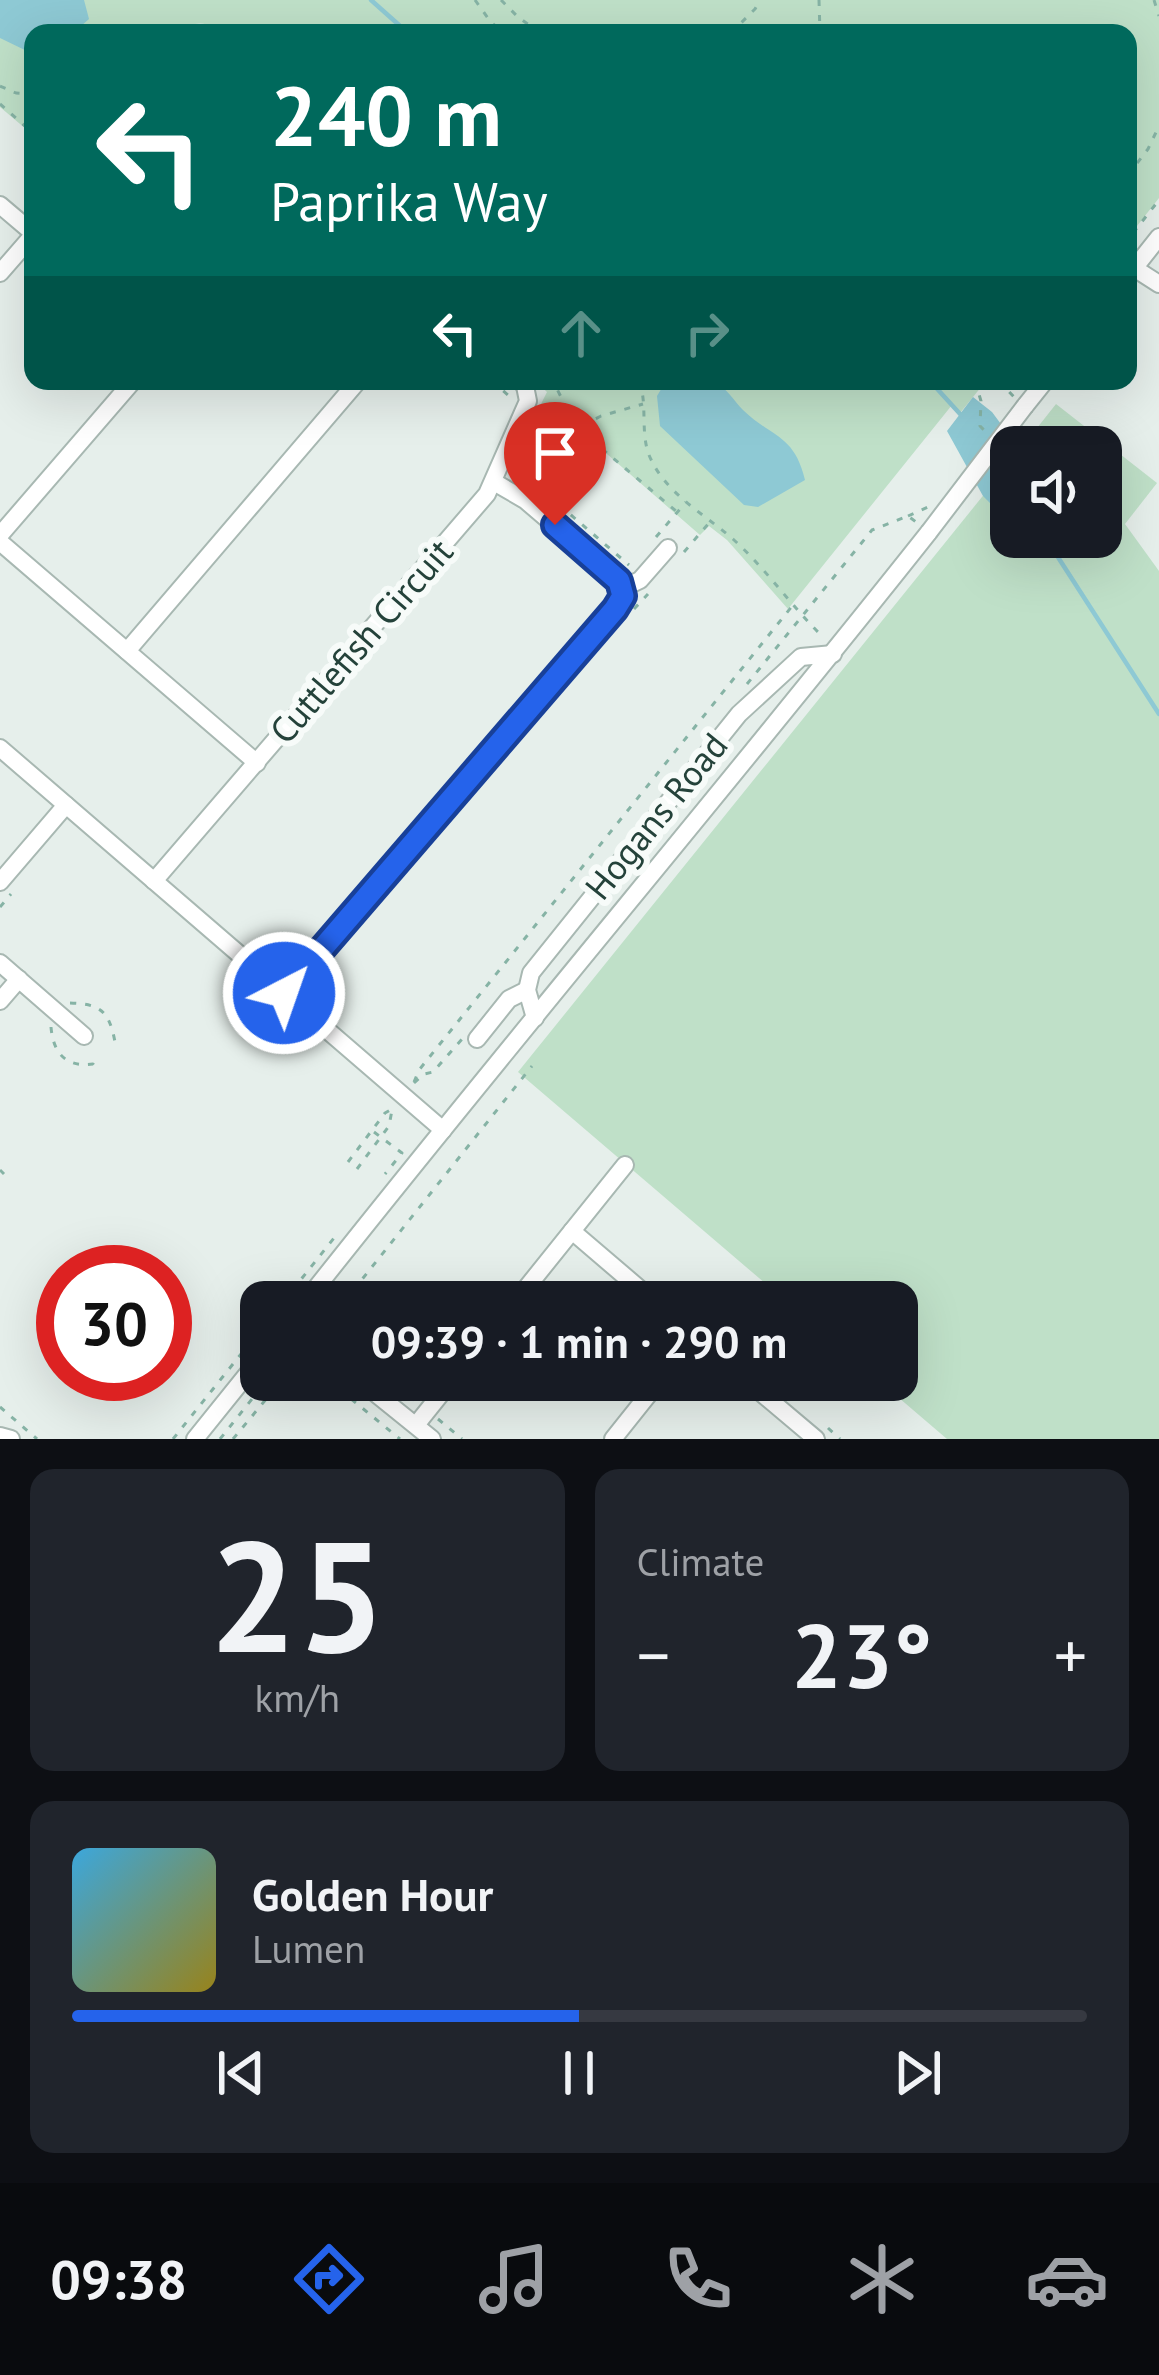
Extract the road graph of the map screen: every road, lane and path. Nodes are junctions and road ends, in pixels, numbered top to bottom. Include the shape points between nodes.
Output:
1 (501, 0) edge
2 (760, 0) edge
3 (1154, 0) edge
4 (1159, 16) edge
5 (528, 24) edge
6 (740, 24) edge
7 (0, 104) edge
8 (24, 125) edge
9 (1159, 126) edge
10 (1137, 163) edge
11 (1159, 200) edge
12 (0, 205) edge
13 (24, 226) edge
14 (1137, 228) edge
15 (1159, 237) edge
16 (24, 245) edge
17 (1137, 264) edge
18 (0, 273) edge
19 (125, 390) edge
20 (350, 390) edge
21 (502, 390) edge
22 (526, 390) edge
23 (558, 390) edge
24 (641, 390) edge
25 (978, 390) edge
26 (1008, 390) edge
27 (1035, 390) edge
28 (1020, 403) junction
29 (644, 404) junction
30 (512, 407) dead end
31 (579, 427) junction
32 (990, 435) edge
33 (524, 475) dead end
34 (494, 482) junction
35 (533, 483) junction
36 (678, 512) dead end
37 (908, 515) dead end
38 (0, 539) edge
39 (668, 548) dead end
40 (631, 567) dead end
41 (622, 588) junction
42 (794, 605) junction
43 (802, 617) junction
44 (829, 647) junction
45 (127, 651) junction
46 (0, 748) edge
47 (257, 763) junction
48 (66, 806) junction
49 (154, 881) junction
50 (0, 882) edge
51 (0, 963) edge
52 (19, 980) junction
53 (526, 991) junction
54 (284, 993) junction
55 (0, 1001) edge
56 (71, 1004) dead end
57 (535, 1018) junction
58 (52, 1028) dead end
59 (84, 1036) dead end
60 (477, 1039) dead end
61 (115, 1042) dead end
62 (95, 1066) dead end
63 (532, 1066) dead end
64 (414, 1084) dead end
65 (371, 1130) junction
66 (443, 1130) junction
67 (380, 1137) junction
68 (347, 1162) dead end
69 (625, 1165) dead end
70 (357, 1169) dead end
71 (377, 1184) dead end
72 (572, 1232) junction
73 (339, 1233) dead end
74 (300, 1281) edge
75 (322, 1281) edge
76 (361, 1281) edge
77 (532, 1281) edge
78 (639, 1281) edge
79 (240, 1355) edge
80 (240, 1383) edge
81 (250, 1401) edge
82 (265, 1401) edge
83 (354, 1401) edge
84 (386, 1401) edge
85 (435, 1401) edge
86 (644, 1401) edge
87 (771, 1401) edge
88 (0, 1407) edge
89 (416, 1425) junction
90 (0, 1436) edge
91 (11, 1439) edge
92 (37, 1439) edge
93 (173, 1439) edge
94 (195, 1439) edge
95 (220, 1439) edge
96 (233, 1439) edge
97 (400, 1439) edge
98 (432, 1439) edge
99 (613, 1439) edge
100 (815, 1439) edge

1 - 5 path
2 - 6 path
3 - 4 path
7 - 8 path
9 - 10 path
11 - 14 path
12 - 13 street
15 - 17 street
16 - 18 street
19 - 38 street
20 - 45 street
21 - 30 path
22 - 34 street, Cuttlefish Circuit
23 - 31 path
24 - 29 path
25 - 32 path via 980,426
26 - 28 path
27 - 28 street, Hogans Road
28 - 44 street, Hogans Road, bridge via 929,532
29 - 31 path
29 - 42 path via 649,454 664,478
31 - 35 path
31 - 36 path
33 - 35 path
34 - 41 street
34 - 47 street, Cuttlefish Circuit
35 - 40 path
37 - 43 path via 872,530
38 - 45 street
39 - 41 street
41 - 54 street via 615,609
42 - 43 path
42 - 64 path
43 - 44 path
44 - 53 street, Hogans Road via 801,657 740,714 535,968
44 - 57 street, Hogans Road
45 - 47 street
46 - 48 street
47 - 49 street, Cuttlefish Circuit
48 - 49 street
48 - 50 street
49 - 54 street
51 - 52 street
52 - 55 street
52 - 59 street
53 - 57 street
53 - 60 street, Hogans Road via 509,999
54 - 66 street
56 - 61 path via 102,1011
57 - 66 street, Hogans Road
58 - 62 path via 63,1058
63 - 76 path
65 - 67 path
65 - 67 path via 392,1108
65 - 68 path
66 - 75 street, Hogans Road
67 - 70 path
67 - 71 path via 402,1153
69 - 72 street
72 - 77 street
72 - 78 street
73 - 74 path
79 - 93 path
80 - 94 street
81 - 95 path
82 - 96 path
83 - 97 path
84 - 89 street
85 - 89 street
86 - 99 street
87 - 100 street
88 - 92 path
89 - 98 street
90 - 91 street

